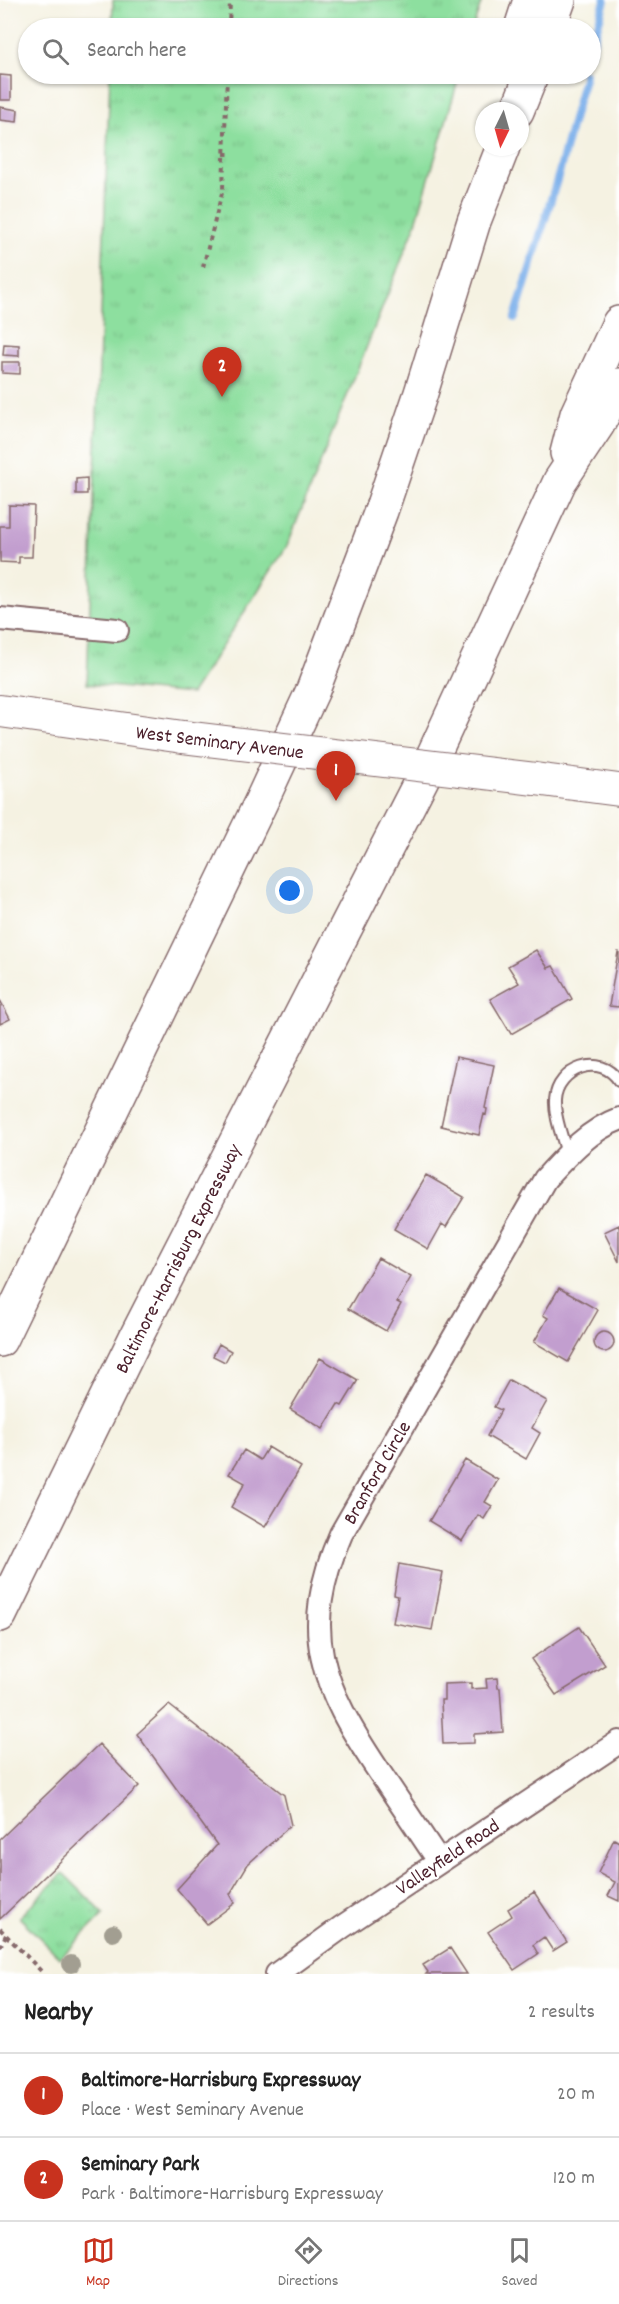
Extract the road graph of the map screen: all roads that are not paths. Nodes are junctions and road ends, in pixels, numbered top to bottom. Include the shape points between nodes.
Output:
1 (530, 0) edge
2 (559, 0) edge
3 (524, 18) edge
4 (553, 18) edge
5 (504, 84) edge
6 (528, 84) edge
7 (498, 102) edge
8 (521, 102) edge
9 (481, 156) edge
10 (499, 156) edge
11 (474, 221) junction
12 (619, 323) edge
13 (619, 385) edge
14 (560, 481) junction
15 (0, 619) edge
16 (117, 630) dead end
17 (0, 711) edge
18 (619, 790) edge
19 (619, 1081) edge
20 (619, 1119) edge
21 (567, 1155) junction
22 (0, 1340) edge
23 (0, 1615) edge
24 (619, 1742) edge
25 (439, 1862) junction
26 (277, 1974) edge

1 - 3 highway
2 - 4 highway
5 - 7 highway
6 - 8 highway
9 - 11 highway via 474,177
10 - 11 highway
11 - 22 highway via 381,511 313,690
12 - 14 highway via 577,414
13 - 14 highway
14 - 23 highway, Baltimore-Harrisburg Expressway via 426,771 137,1335
15 - 16 street
17 - 18 main road, West Seminary Avenue, bridge
19 - 21 lane via 602,1067 586,1065 571,1070 561,1083 555,1099
20 - 21 street, Branford Circle
21 - 25 street, Branford Circle via 545,1179 527,1209 341,1534 322,1591 323,1666 334,1696 349,1726
24 - 25 street, Valleyfield Road
25 - 26 street, Valleyfield Road

